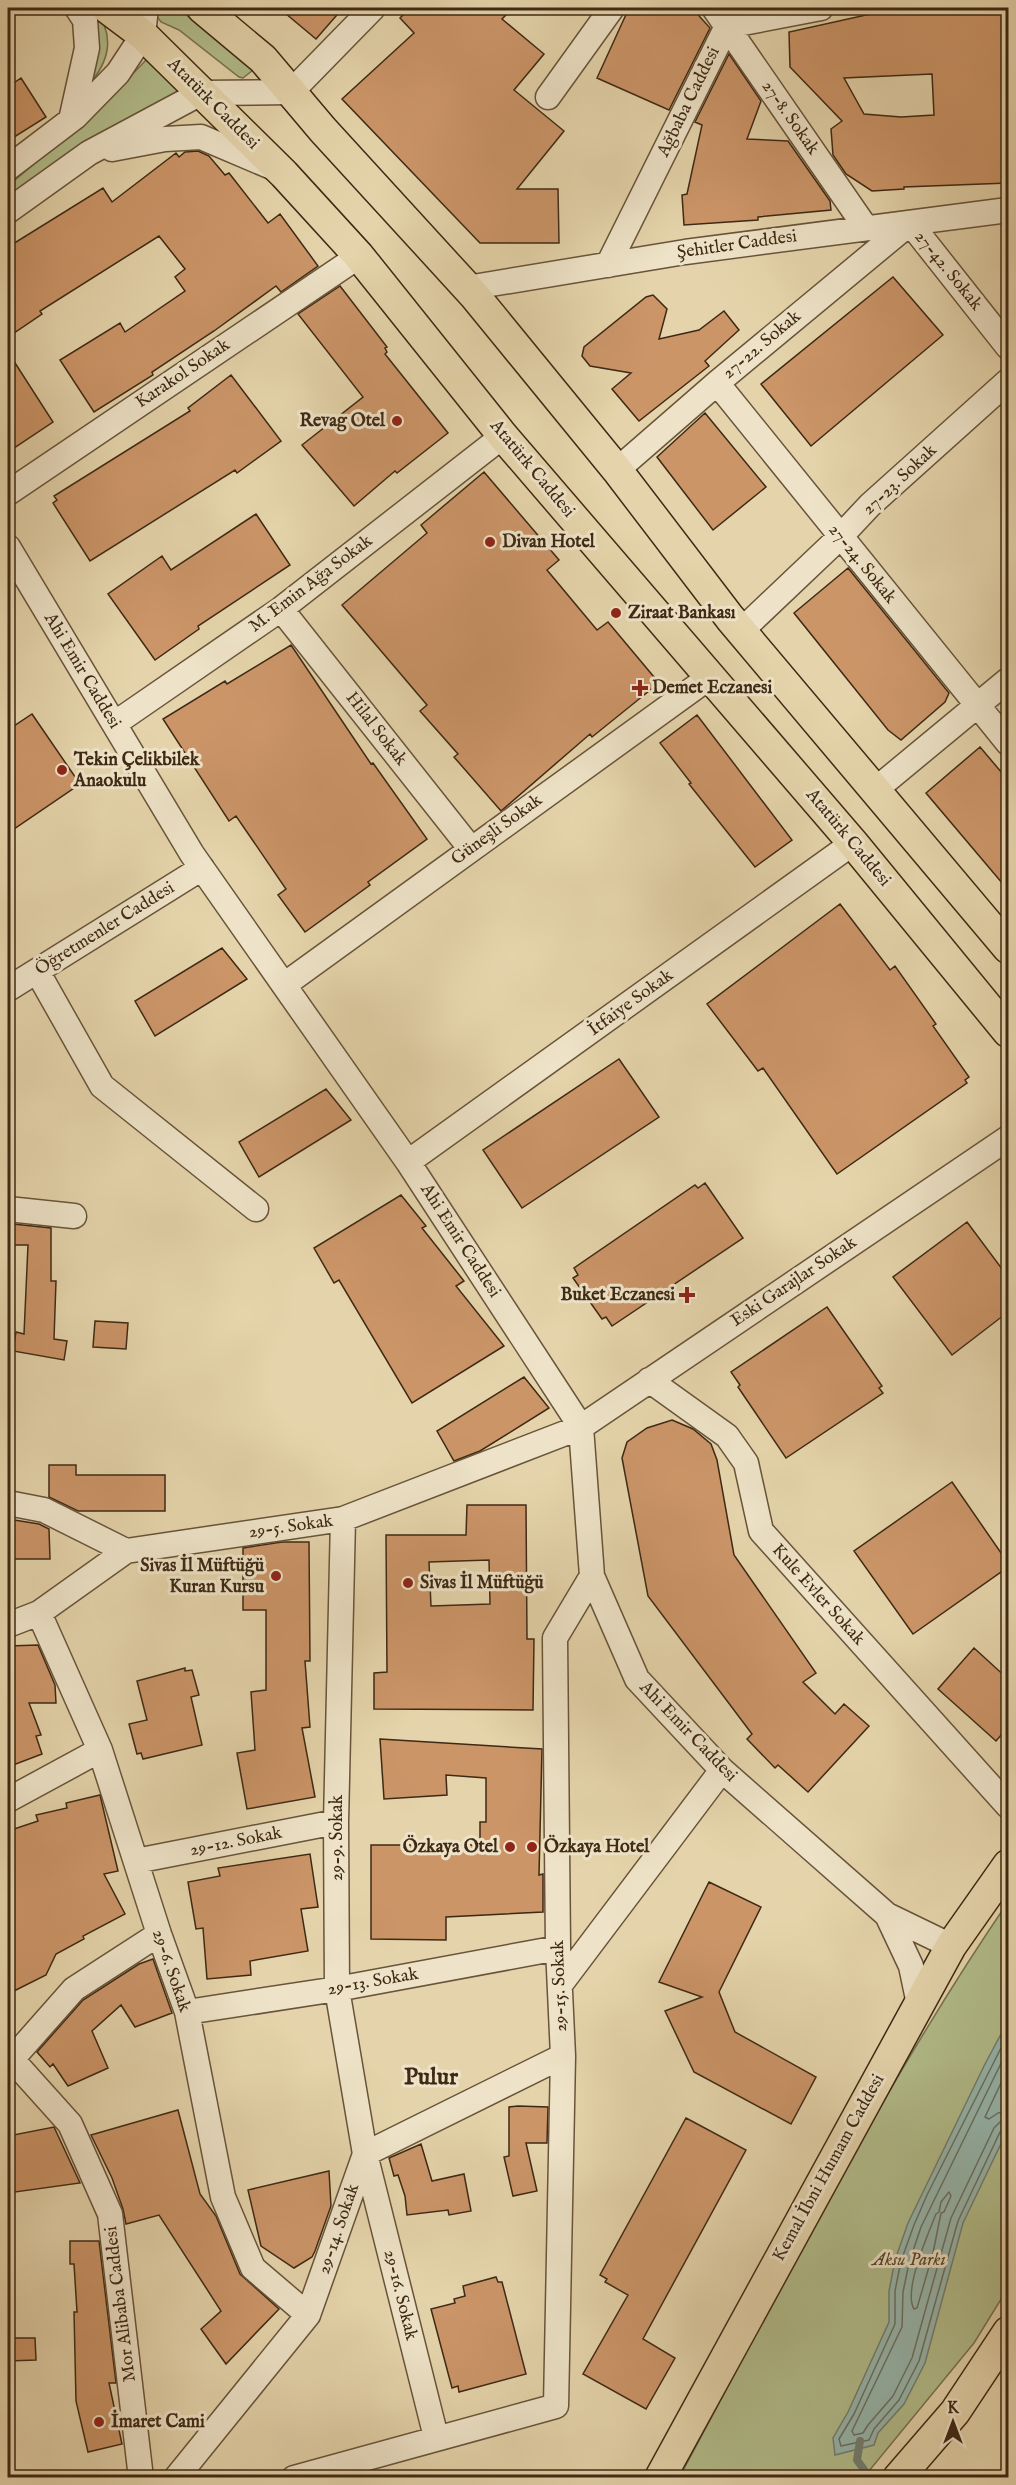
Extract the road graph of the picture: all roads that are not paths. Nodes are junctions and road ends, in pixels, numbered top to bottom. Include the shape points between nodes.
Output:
1 (77, 8) edge
2 (107, 8) edge
3 (202, 8) edge
4 (373, 8) edge
5 (612, 8) edge
6 (821, 8) edge
7 (721, 17) edge
8 (144, 21) edge
9 (291, 92) junction
10 (201, 93) junction
11 (548, 97) dead end
12 (71, 120) junction
13 (89, 153) junction
14 (8, 168) edge
15 (281, 171) junction
16 (1008, 210) edge
17 (8, 212) edge
18 (910, 223) junction
19 (866, 228) junction
20 (359, 256) junction
21 (608, 265) junction
22 (467, 288) junction
23 (1008, 347) edge
24 (1008, 381) edge
25 (717, 383) junction
26 (503, 436) junction
27 (617, 470) junction
28 (8, 493) edge
29 (840, 537) junction
30 (8, 547) edge
31 (281, 609) junction
32 (741, 631) junction
33 (711, 676) junction
34 (1008, 680) edge
35 (977, 706) junction
36 (114, 724) junction
37 (1008, 743) edge
38 (875, 790) junction
39 (854, 843) junction
40 (471, 849) junction
41 (202, 868) junction
42 (1008, 948) edge
43 (37, 971) junction
44 (284, 985) junction
45 (8, 989) edge
46 (1008, 1032) edge
47 (1008, 1138) edge
48 (408, 1162) junction
49 (8, 1209) edge
50 (256, 1209) dead end
51 (74, 1216) dead end
52 (649, 1380) junction
53 (581, 1427) junction
54 (8, 1503) edge
55 (343, 1519) junction
56 (126, 1551) junction
57 (592, 1576) junction
58 (39, 1613) junction
59 (8, 1625) edge
60 (100, 1750) junction
61 (722, 1770) junction
62 (8, 1800) edge
63 (1008, 1806) edge
64 (336, 1822) junction
65 (136, 1861) junction
66 (1008, 1865) edge
67 (887, 1915) junction
68 (159, 1934) junction
69 (951, 1946) junction
70 (558, 1948) junction
71 (560, 1985) junction
72 (337, 1989) junction
73 (919, 2004) junction
74 (186, 2012) junction
75 (10, 2056) edge
76 (563, 2056) junction
77 (365, 2154) junction
78 (308, 2315) junction
79 (1008, 2332) edge
80 (436, 2437) junction
81 (907, 2467) edge
82 (141, 2478) edge
83 (176, 2478) edge
84 (294, 2478) edge
85 (660, 2478) edge

1 - 12 street via 85,20 87,48
2 - 8 main road, Atatürk Caddesi
3 - 9 main road via 263,59
4 - 9 street
5 - 11 street
6 - 7 street, Ağbaba Caddesi
7 - 19 street, 27-8. Sokak
7 - 21 street, Ağbaba Caddesi
8 - 10 main road, Atatürk Caddesi
8 - 12 street via 118,73
9 - 10 street
9 - 22 main road
10 - 13 street
10 - 15 main road, Atatürk Caddesi
12 - 14 street
13 - 15 street via 201,137
13 - 17 street
15 - 20 main road, Atatürk Caddesi
16 - 18 street, Şehitler Caddesi
18 - 19 street, Şehitler Caddesi
18 - 23 street, 27-42. Sokak
18 - 25 street, 27-22. Sokak
19 - 21 street, Şehitler Caddesi
20 - 26 main road, Atatürk Caddesi
20 - 28 street, Karakol Sokak
21 - 22 street, Şehitler Caddesi
22 - 27 main road
24 - 29 street, 27-23. Sokak via 870,505
25 - 27 street, 27-22. Sokak
25 - 29 street, 27-24. Sokak
26 - 31 street, M. Emin Ağa Sokak
26 - 33 main road, Atatürk Caddesi
27 - 32 main road
29 - 32 street, 27-23. Sokak
29 - 35 street, 27-24. Sokak
30 - 36 street, Ahi Emir Caddesi
31 - 36 street, M. Emin Ağa Sokak
31 - 40 street, Hilal Sokak
32 - 38 main road
33 - 39 main road, Atatürk Caddesi
33 - 40 street, Güneşli Sokak
34 - 35 street
35 - 37 street, 27-24. Sokak
35 - 38 street
36 - 41 street, Ahi Emir Caddesi
38 - 42 main road
39 - 46 main road, Atatürk Caddesi
39 - 48 street, İtfaiye Sokak
40 - 44 street, Güneşli Sokak
41 - 43 street, Öğretmenler Caddesi
41 - 44 street, Ahi Emir Caddesi
43 - 45 street, Öğretmenler Caddesi
43 - 50 street via 102,1086
44 - 48 street, Ahi Emir Caddesi
47 - 52 street, Eski Garajlar Sokak
48 - 53 street, Ahi Emir Caddesi
49 - 51 street
52 - 53 street, Eski Garajlar Sokak
52 - 63 street, Kule Evler Sokak via 727,1436 746,1463 760,1531
53 - 55 street, 29-5. Sokak
53 - 57 street, Ahi Emir Caddesi
54 - 56 street via 44,1510
55 - 56 street, 29-5. Sokak
55 - 64 street, 29-9. Sokak
56 - 58 street, 29-5. Sokak
57 - 61 street, Ahi Emir Caddesi via 637,1679
57 - 70 street, 29-15. Sokak via 555,1638
58 - 59 street, 29-5. Sokak
58 - 60 street, 29-6. Sokak
60 - 62 street
60 - 65 street, 29-6. Sokak
61 - 67 street, Ahi Emir Caddesi
61 - 71 street
64 - 65 street, 29-12. Sokak
64 - 72 street, 29-9. Sokak
65 - 68 street, 29-6. Sokak
66 - 69 main road, Kemal İbni Humam Caddesi
67 - 69 street, Ahi Emir Caddesi
67 - 73 street, Ahi Emir Caddesi via 911,1966
68 - 74 street, 29-6. Sokak
68 - 75 street via 74,1989
69 - 73 main road, Kemal İbni Humam Caddesi
70 - 71 street, 29-15. Sokak
70 - 72 street, 29-13. Sokak
71 - 76 street, 29-15. Sokak
72 - 74 street, 29-13. Sokak
72 - 77 street, 29-9. Sokak
73 - 85 main road, Kemal İbni Humam Caddesi
74 - 78 street, 29-6. Sokak via 224,2197 253,2268
75 - 82 street, Mor Alibaba Caddesi via 70,2124 110,2214
76 - 77 street
76 - 80 street, 29-15. Sokak via 556,2406
77 - 78 street, 29-14. Sokak
77 - 80 street, 29-16. Sokak
78 - 83 street, 29-14. Sokak
79 - 81 main road via 955,2412
80 - 84 street

